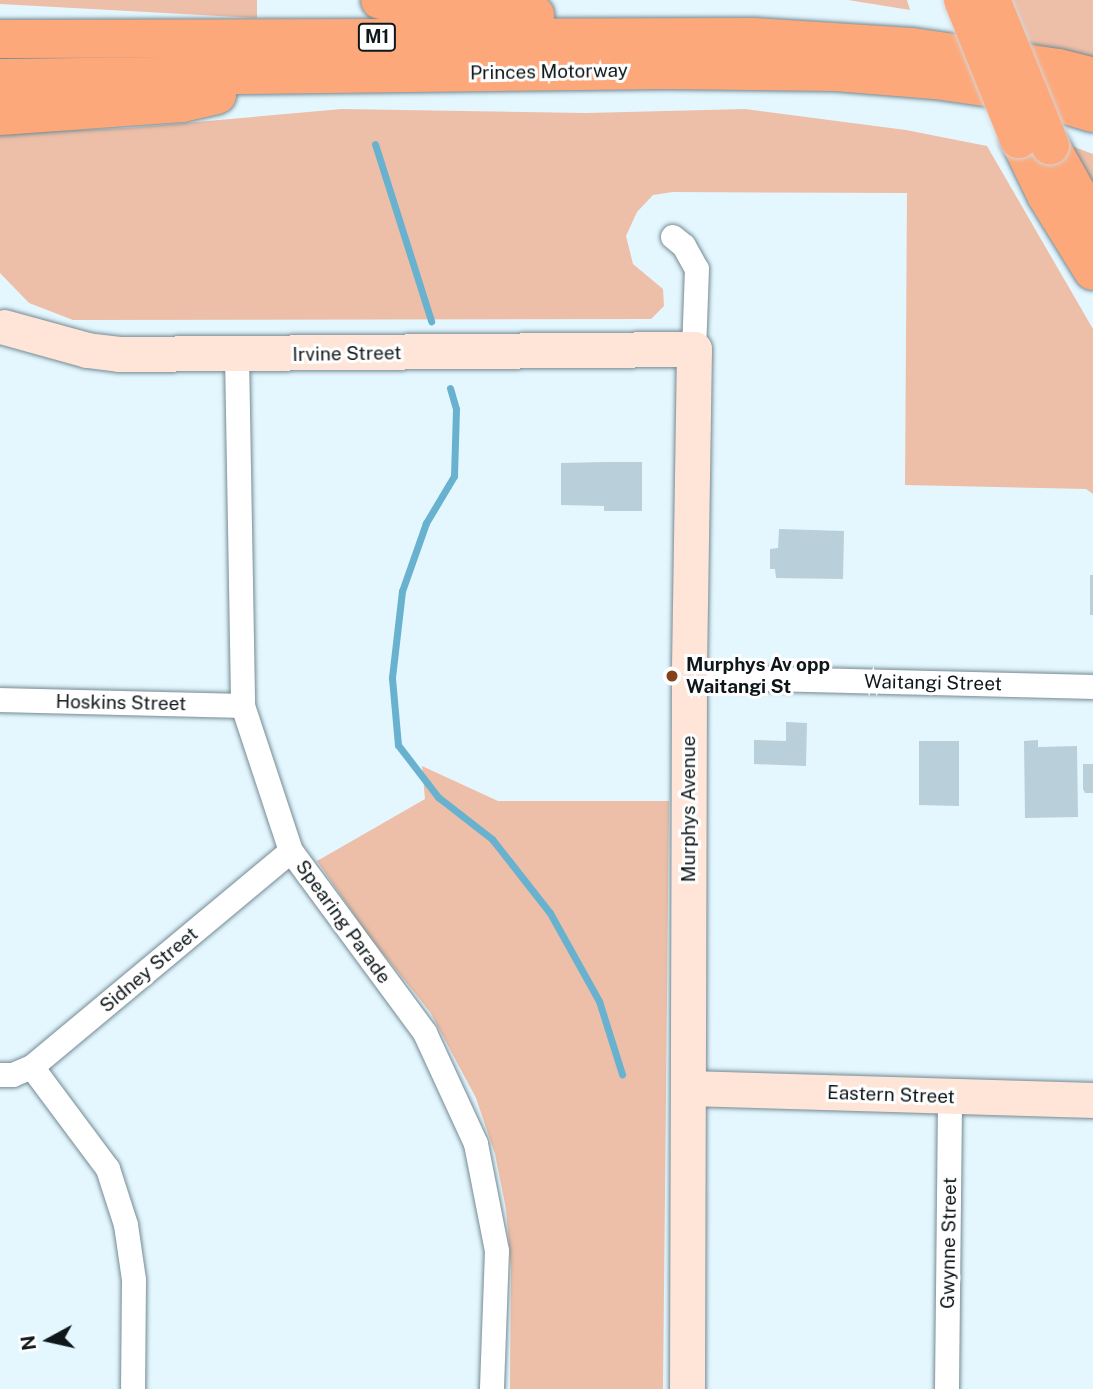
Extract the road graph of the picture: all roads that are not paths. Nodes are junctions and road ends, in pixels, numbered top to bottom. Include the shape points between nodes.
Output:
1 (380, 0) edge
2 (962, 0) edge
3 (991, 0) edge
4 (753, 37) junction
5 (0, 39) edge
6 (300, 77) junction
7 (1093, 77) edge
8 (0, 78) edge
9 (1026, 93) junction
10 (1093, 113) edge
11 (0, 116) edge
12 (1093, 128) edge
13 (1034, 142) junction
14 (1093, 222) edge
15 (673, 237) dead end
16 (1093, 271) edge
17 (1, 326) edge
18 (694, 349) junction
19 (237, 355) junction
20 (689, 677) junction
21 (1093, 687) edge
22 (0, 700) edge
23 (243, 706) junction
24 (291, 852) junction
25 (32, 1068) junction
26 (0, 1075) edge
27 (689, 1088) junction
28 (950, 1097) junction
29 (1093, 1100) edge
30 (133, 1389) edge
31 (492, 1389) edge
32 (687, 1389) edge
33 (947, 1389) edge

1 - 4 highway
2 - 13 highway, bridge
3 - 13 highway, bridge
4 - 5 highway, Princes Motorway / M1
4 - 7 highway, Princes Motorway / M1 via 912,47
6 - 8 highway, Princes Motorway / M1
6 - 9 highway, Princes Motorway / M1 via 667,70 836,72
6 - 11 highway via 182,103
9 - 10 highway, Princes Motorway / M1
9 - 12 highway
13 - 14 highway
13 - 16 highway via 1046,195
15 - 18 street, Murphys Avenue via 684,246 696,269
17 - 19 street, Irvine Street via 87,350
18 - 19 street, Irvine Street
18 - 20 street, Murphys Avenue
19 - 23 street, Spearing Parade
20 - 21 street, Waitangi Street
20 - 27 street, Murphys Avenue
22 - 23 street, Hoskins Street
23 - 24 street, Spearing Parade
24 - 25 street, Sidney Street
24 - 31 street, Spearing Parade via 425,1033 476,1144 497,1251
25 - 26 street, Sidney Street
25 - 30 street via 108,1169 126,1225 134,1280
27 - 28 street, Eastern Street
27 - 32 street, Murphys Avenue
28 - 29 street, Eastern Street
28 - 33 street, Gwynne Street

